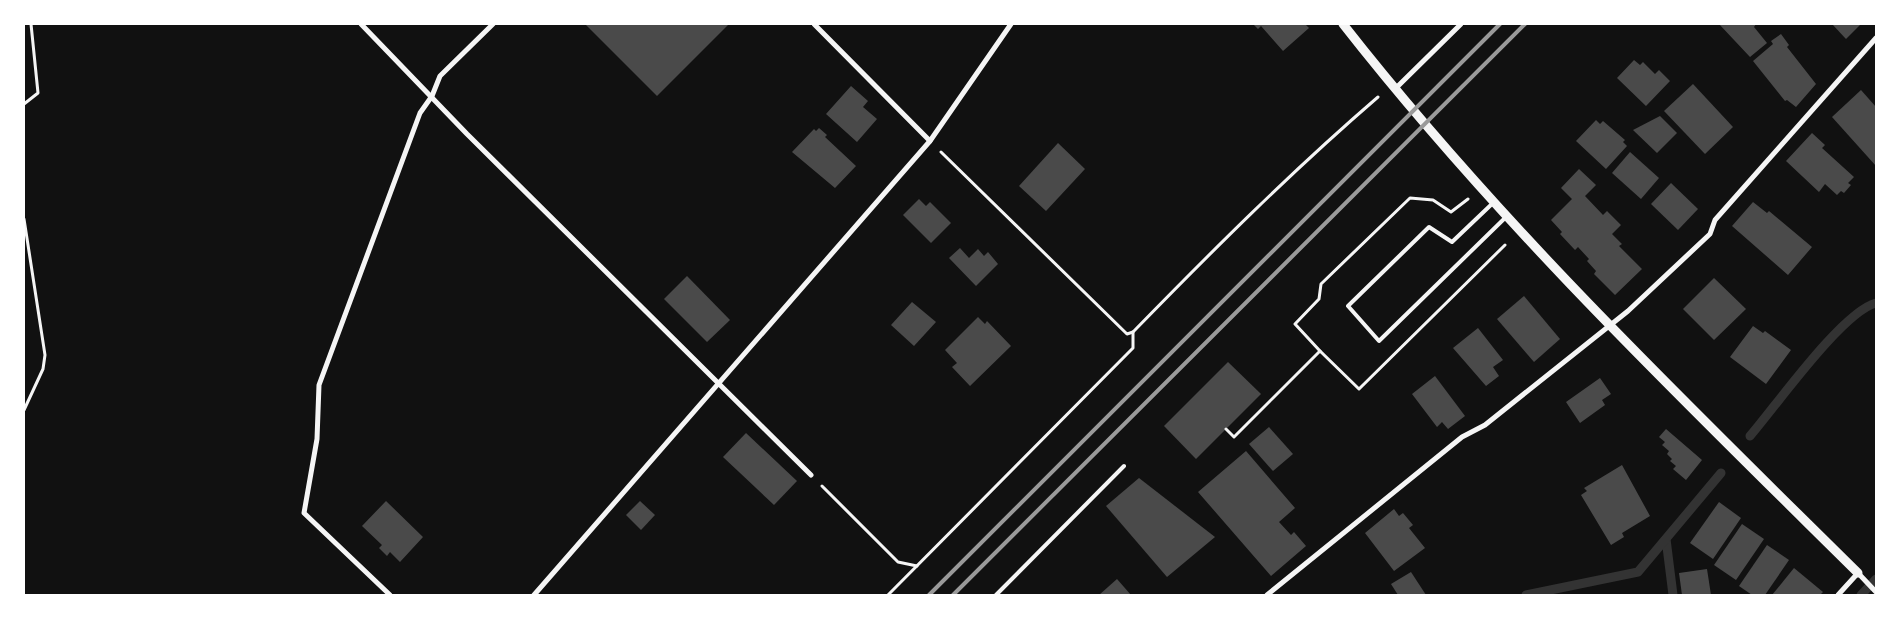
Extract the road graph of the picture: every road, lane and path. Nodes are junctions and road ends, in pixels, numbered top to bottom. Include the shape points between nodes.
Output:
1 (31, 24) edge
2 (361, 24) edge
3 (493, 24) edge
4 (814, 24) edge
5 (1011, 24) edge
6 (1343, 24) edge
7 (1461, 24) edge
8 (1876, 38) edge
9 (1395, 89) junction
10 (432, 96) junction
11 (24, 104) edge
12 (930, 141) junction
13 (1468, 199) dead end
14 (1494, 202) junction
15 (1506, 217) junction
16 (24, 219) edge
17 (1505, 245) dead end
18 (1608, 326) junction
19 (1133, 332) junction
20 (1320, 352) junction
21 (720, 384) junction
22 (24, 410) edge
23 (1226, 429) dead end
24 (1124, 466) dead end
25 (811, 475) joint
26 (917, 566) junction
27 (1858, 572) junction
28 (1876, 592) edge
29 (390, 595) edge
30 (534, 595) edge
31 (888, 595) edge
32 (996, 595) edge
33 (1267, 595) edge
34 (1838, 595) edge

1 - 11 path via 38,93
2 - 10 street
3 - 10 street via 440,76
4 - 12 street
5 - 12 street
6 - 9 street
7 - 9 street
8 - 18 street via 1715,220 1710,234 1628,312
9 - 14 street
9 - 19 path via 1379,97 1314,152
10 - 21 street
10 - 29 street via 420,113 403,155 319,385 316,439 304,513
12 - 19 path via 1127,334
12 - 21 street
13 - 20 path via 1451,212 1434,200 1410,198 1321,284 1319,299 1295,324
14 - 15 street
14 - 15 lane via 1452,242 1429,227 1348,306 1379,341
15 - 18 street
16 - 22 path via 45,355 43,369
17 - 20 path via 1359,389
18 - 27 street
18 - 33 street via 1485,425 1462,437
19 - 26 path via 1133,348
20 - 23 path via 1234,437
21 - 25 street
21 - 30 street
24 - 32 lane
25 - 26 path via 898,562
26 - 31 path
27 - 28 street
27 - 34 street

